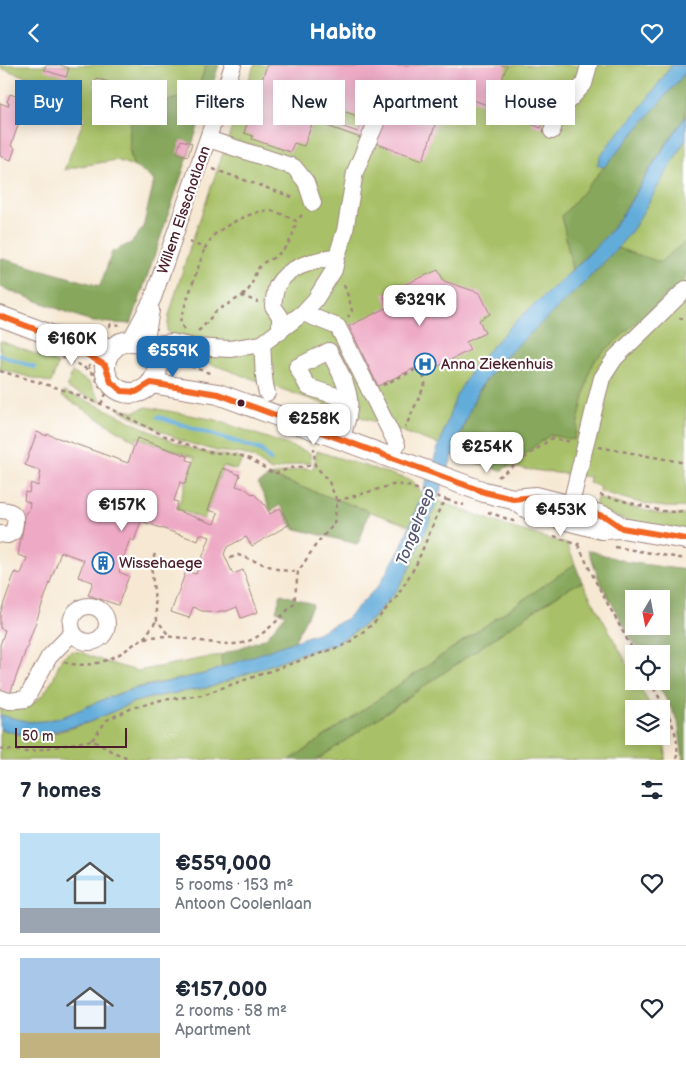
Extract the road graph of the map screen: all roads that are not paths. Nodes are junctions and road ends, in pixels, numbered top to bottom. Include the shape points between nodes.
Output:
1 (233, 65) edge
2 (589, 65) edge
3 (375, 125) edge
4 (552, 131) dead end
5 (208, 139) junction
6 (313, 203) road end
7 (336, 263) junction
8 (686, 289) edge
9 (679, 304) edge
10 (303, 313) junction
11 (0, 316) edge
12 (280, 332) junction
13 (262, 344) junction
14 (123, 355) junction
15 (151, 383) junction
16 (267, 393) dead end
17 (218, 394) junction
18 (350, 400) dead end
19 (342, 438) junction
20 (398, 445) road end
21 (0, 510) edge
22 (572, 513) junction
23 (0, 534) edge
24 (686, 539) edge
25 (73, 632) dead end
26 (0, 698) edge

1 - 5 street, Willem Elsschotlaan
2 - 4 street via 584,84 558,112
3 - 7 street via 355,171
5 - 6 street via 294,167 306,181
5 - 14 street, Willem Elsschotlaan via 153,298
7 - 10 street via 315,300
7 - 12 street via 313,262 289,271 277,286 273,305 280,316
8 - 9 street
9 - 22 street via 632,340 602,378
10 - 12 street
10 - 20 street via 338,327
11 - 14 main road via 56,337
12 - 13 street
13 - 14 street via 230,349 195,339
13 - 16 street
14 - 15 main road via 157,370
14 - 15 main road via 106,373 109,381 122,391 138,392
14 - 17 main road via 207,386
15 - 17 main road
17 - 19 main road
18 - 19 street
19 - 22 main road via 451,480 514,499 532,511
21 - 23 street via 11,511 16,516 13,533
22 - 24 main road via 602,529 622,528
25 - 26 street via 49,657 26,699 9,701

